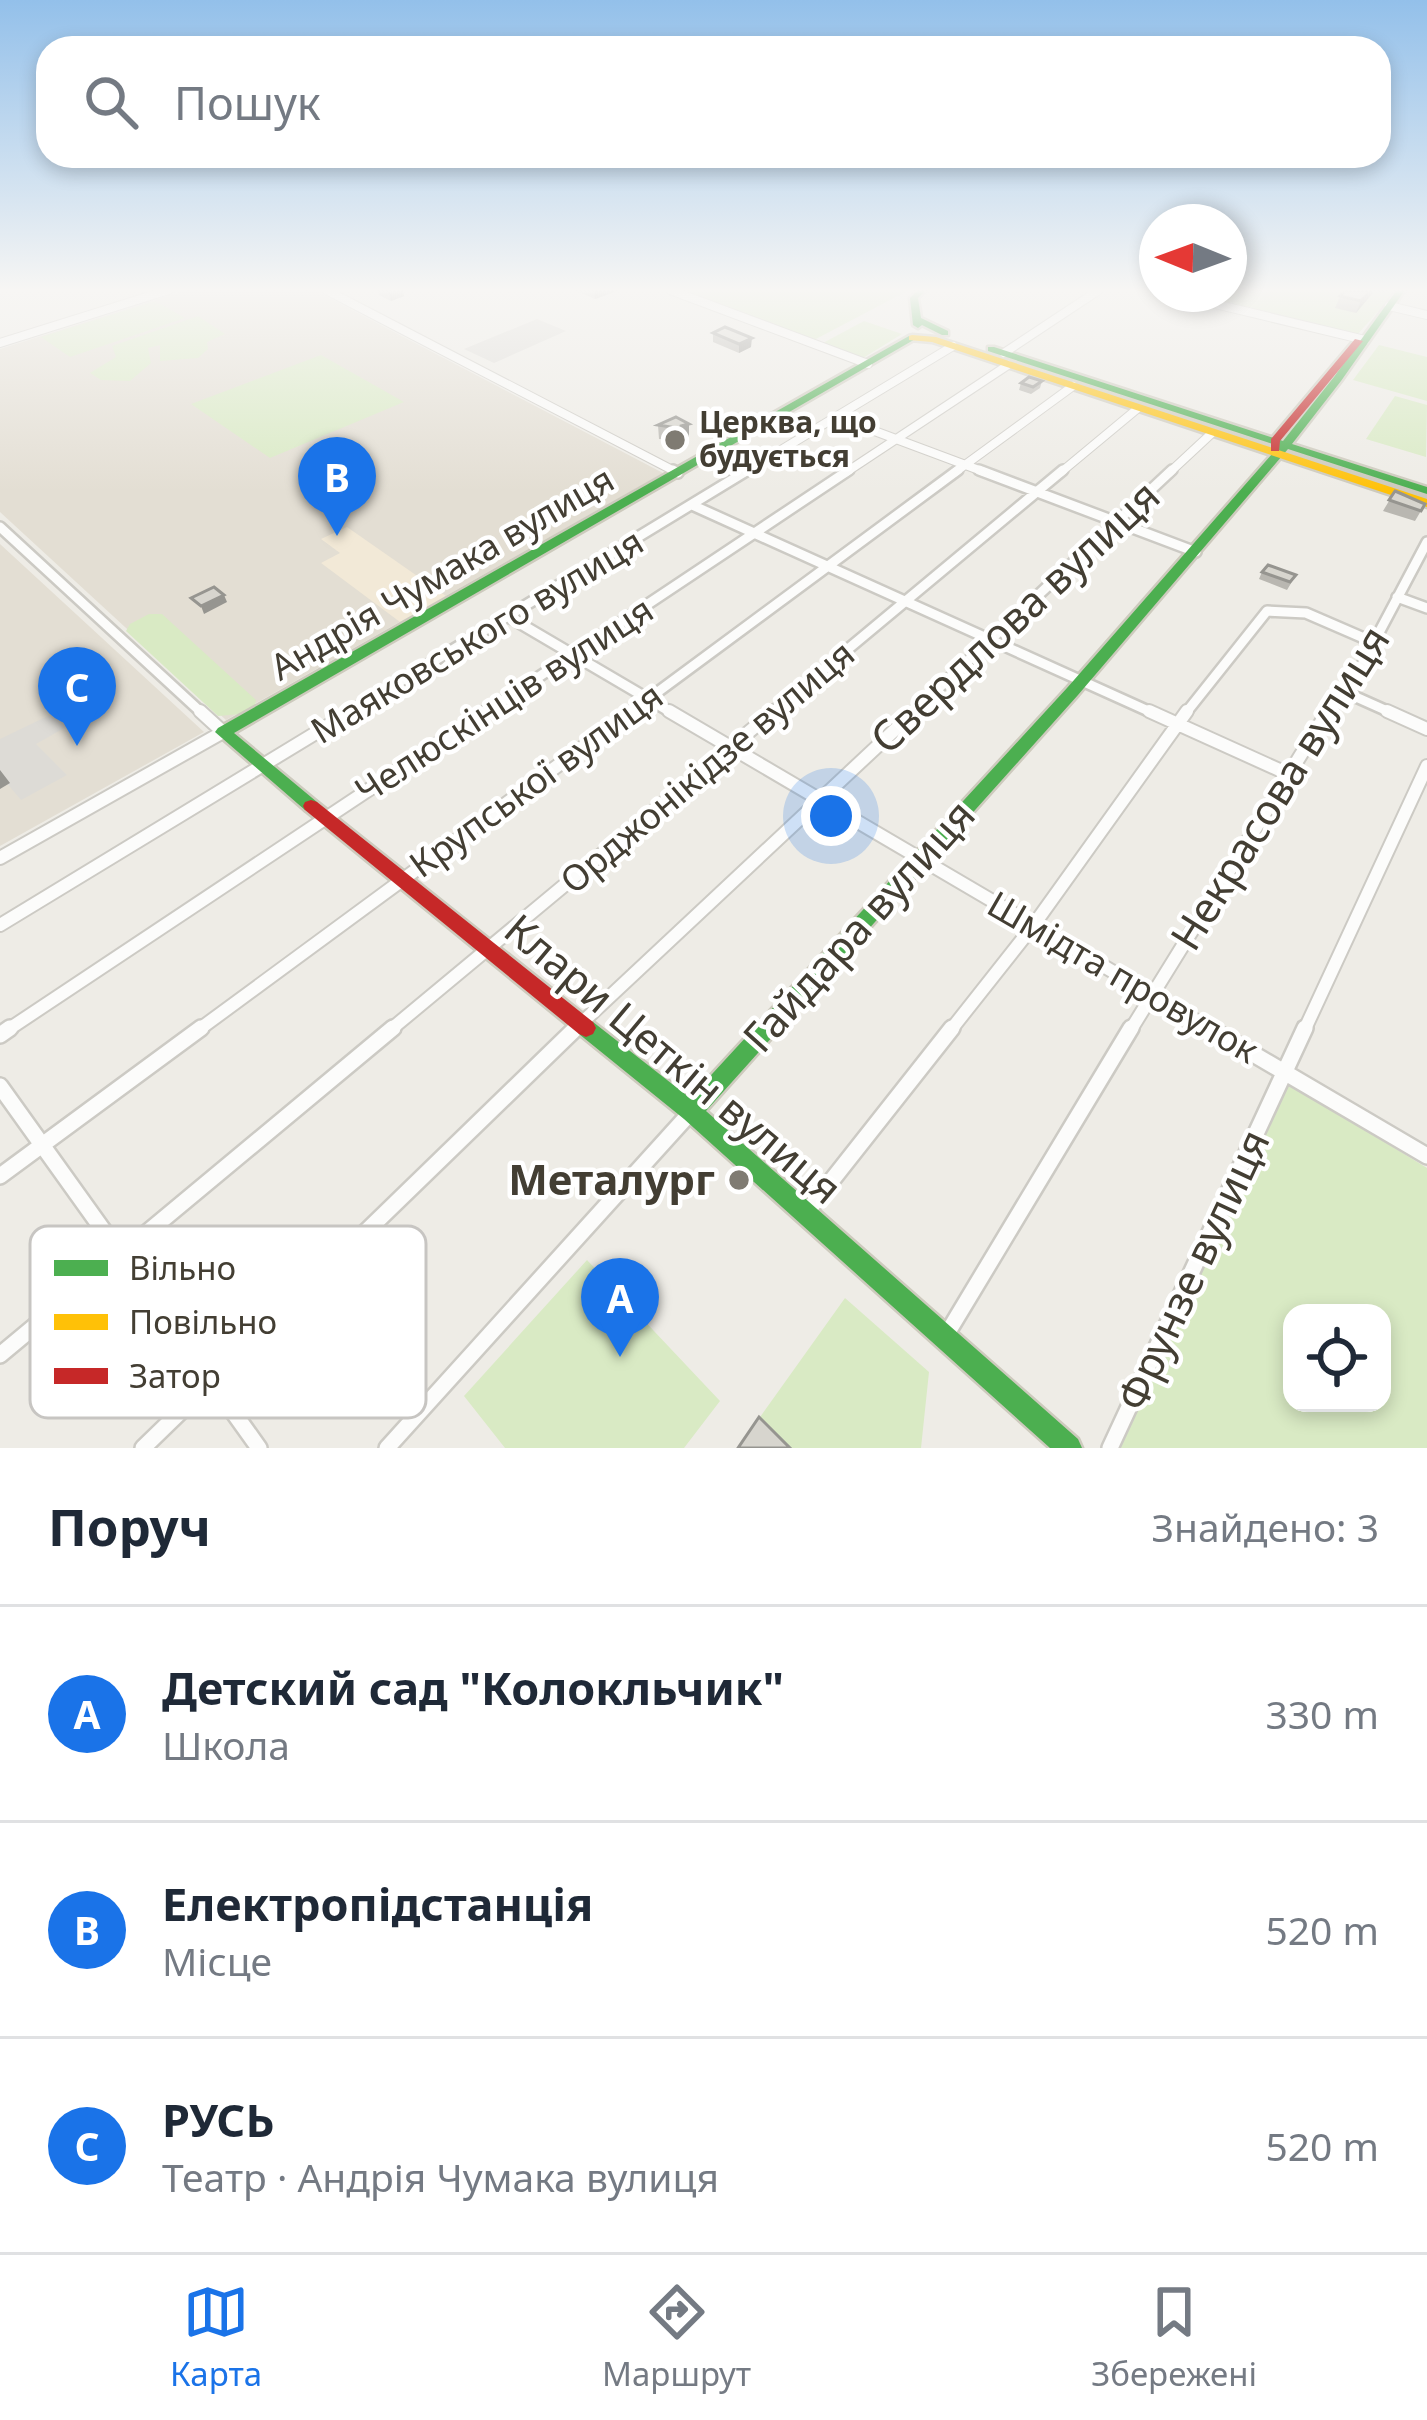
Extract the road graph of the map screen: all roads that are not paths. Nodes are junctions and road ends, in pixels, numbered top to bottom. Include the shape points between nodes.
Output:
1 (456, 358) edge
2 (851, 358) edge
3 (877, 358) edge
4 (934, 358) edge
5 (1000, 358) edge
6 (1003, 358) edge
7 (1356, 358) edge
8 (1006, 359) junction
9 (868, 364) junction
10 (1072, 386) junction
11 (1137, 409) junction
12 (837, 417) junction
13 (1212, 433) junction
14 (898, 439) junction
15 (1281, 447) junction
16 (966, 464) junction
17 (677, 473) junction
18 (1427, 491) edge
19 (1038, 492) junction
20 (1427, 503) edge
21 (692, 506) junction
22 (1116, 523) junction
23 (0, 527) edge
24 (756, 534) junction
25 (1427, 542) edge
26 (1196, 553) junction
27 (828, 566) junction
28 (1397, 597) junction
29 (906, 602) junction
30 (1427, 608) edge
31 (508, 617) junction
32 (990, 641) junction
33 (1373, 642) junction
34 (572, 655) junction
35 (1082, 682) junction
36 (1347, 693) junction
37 (646, 699) junction
38 (1177, 724) junction
39 (1427, 729) edge
40 (223, 733) junction
41 (730, 748) junction
42 (260, 766) junction
43 (1427, 766) edge
44 (1286, 773) junction
45 (821, 798) junction
46 (325, 818) junction
47 (920, 857) junction
48 (0, 858) edge
49 (400, 881) junction
50 (0, 925) edge
51 (1033, 926) junction
52 (489, 948) junction
53 (1154, 994) junction
54 (582, 1022) junction
55 (0, 1035) edge
56 (1285, 1072) junction
57 (0, 1086) edge
58 (691, 1112) junction
59 (40, 1144) junction
60 (1427, 1156) edge
61 (0, 1175) edge
62 (803, 1216) junction
63 (100, 1226) edge
64 (153, 1226) edge
65 (372, 1226) edge
66 (30, 1330) edge
67 (943, 1340) junction
68 (0, 1355) edge
69 (426, 1404) edge
70 (174, 1418) edge
71 (238, 1418) edge
72 (413, 1418) edge
73 (142, 1448) edge
74 (260, 1448) edge
75 (386, 1448) edge
76 (1070, 1448) edge
77 (1110, 1448) edge

1 - 17 street
2 - 9 street
3 - 9 street, Андрія Чумака вулиця
4 - 12 street, Маяковського вулиця
5 - 8 street
6 - 8 street
7 - 15 street, Гайдара вулиця
8 - 10 street
8 - 14 street, Челюскінців вулиця
8 - 15 street
9 - 17 street, Андрія Чумака вулиця
10 - 11 street
10 - 16 street, Крупської вулиця
11 - 13 street
11 - 19 street, Орджонікідзе вулиця
12 - 14 street
12 - 21 street, Маяковського вулиця
13 - 15 street
13 - 22 street, Свердлова вулиця
14 - 16 street
14 - 24 street, Челюскінців вулиця
15 - 18 street
15 - 20 street
15 - 26 street, Гайдара вулиця
16 - 19 street
16 - 27 street, Крупської вулиця
17 - 40 street, Андрія Чумака вулиця
19 - 22 street
19 - 29 street, Орджонікідзе вулиця
21 - 24 street
21 - 31 street, Маяковського вулиця
22 - 26 street
22 - 32 street, Свердлова вулиця
23 - 40 street
24 - 27 street
24 - 34 street, Челюскінців вулиця
25 - 28 street, Некрасова вулиця
26 - 35 street, Гайдара вулиця
27 - 29 street
27 - 37 street, Крупської вулиця
28 - 30 street
28 - 33 street, Некрасова вулиця
29 - 32 street
29 - 41 street, Орджонікідзе вулиця
31 - 34 street, Шмідта провулок
31 - 42 street, Маяковського вулиця
32 - 35 street
32 - 45 street, Свердлова вулиця
33 - 36 street, Некрасова вулиця
33 - 38 street via 1269,608
34 - 37 street, Шмідта провулок
34 - 46 street, Челюскінців вулиця
35 - 38 street
35 - 47 street, Гайдара вулиця
36 - 39 street
36 - 44 street, Некрасова вулиця
37 - 41 street, Шмідта провулок
37 - 49 street, Крупської вулиця
38 - 44 street
38 - 51 street
40 - 42 street, Клари Цеткін вулиця
40 - 48 street, Андрія Чумака вулиця
41 - 45 street, Шмідта провулок
41 - 52 street, Орджонікідзе вулиця
42 - 46 street, Клари Цеткін вулиця
42 - 50 street, Маяковського вулиця
43 - 56 street, Фрунзе вулиця
44 - 53 street, Некрасова вулиця
45 - 47 street, Шмідта провулок
45 - 54 street, Свердлова вулиця
46 - 49 street, Клари Цеткін вулиця
46 - 55 street, Челюскінців вулиця
47 - 51 street, Шмідта провулок
47 - 58 street, Гайдара вулиця
49 - 52 street, Клари Цеткін вулиця
49 - 59 street, Крупської вулиця
51 - 53 street, Шмідта провулок
51 - 62 street
52 - 54 street, Клари Цеткін вулиця
52 - 64 street, Орджонікідзе вулиця
53 - 56 street, Шмідта провулок
53 - 67 street, Некрасова вулиця
54 - 58 street, Клари Цеткін вулиця
54 - 65 street, Свердлова вулиця
56 - 60 street, Шмідта провулок
56 - 77 street, Фрунзе вулиця
57 - 59 street
58 - 62 street, Клари Цеткін вулиця
58 - 69 street, Гайдара вулиця
59 - 61 street, Крупської вулиця
59 - 63 street
62 - 67 street, Клари Цеткін вулиця
66 - 68 street, Орджонікідзе вулиця
67 - 76 street, Клари Цеткін вулиця
70 - 73 street, Свердлова вулиця
71 - 74 street
72 - 75 street, Гайдара вулиця

